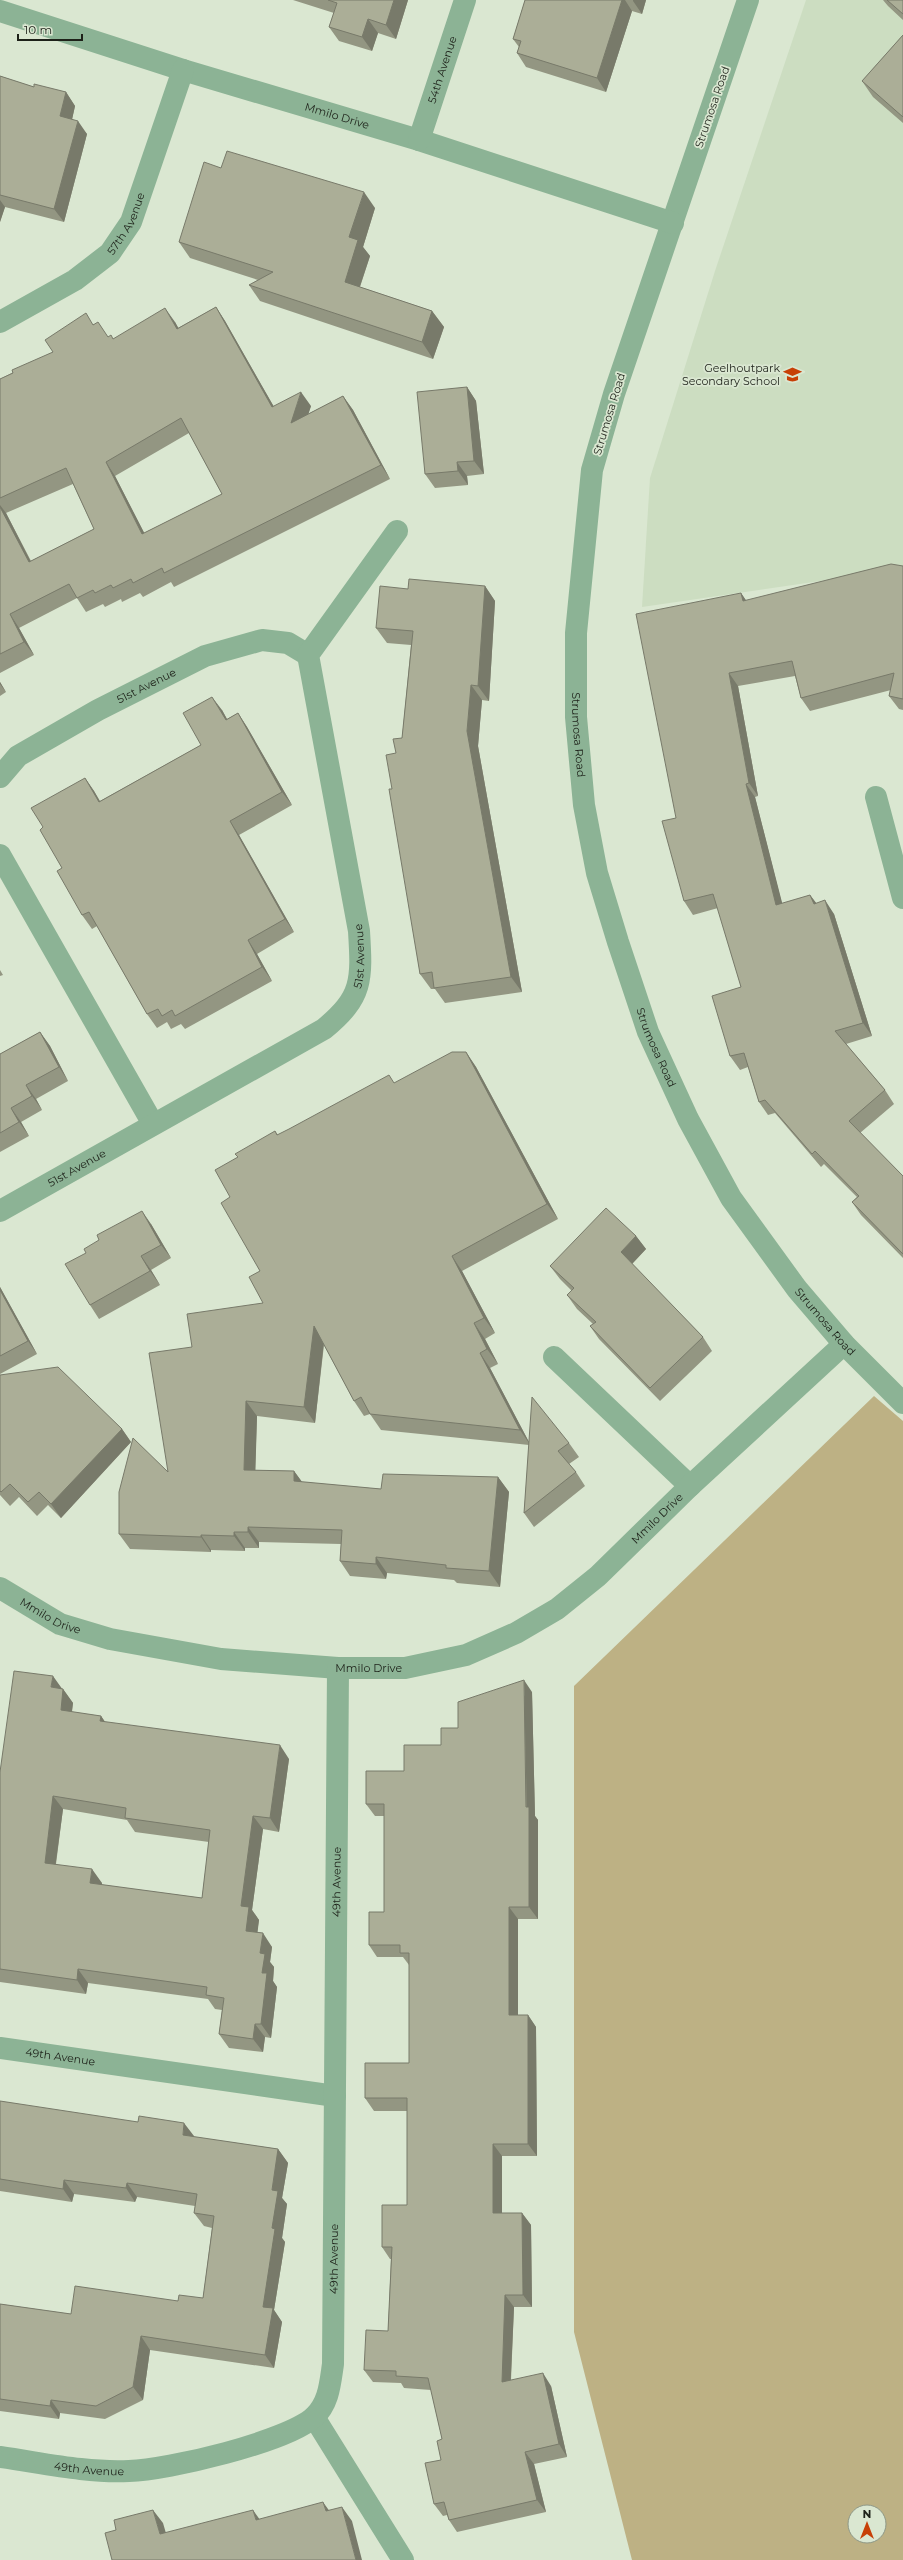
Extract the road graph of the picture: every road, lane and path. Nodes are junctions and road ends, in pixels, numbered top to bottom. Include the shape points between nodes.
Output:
1 (465, 0) edge
2 (748, 0) edge
3 (0, 11) edge
4 (183, 70) junction
5 (419, 140) junction
6 (673, 223) junction
7 (0, 322) edge
8 (397, 531) dead end
9 (308, 655) junction
10 (0, 777) edge
11 (876, 797) dead end
12 (0, 855) edge
13 (903, 898) edge
14 (153, 1124) junction
15 (0, 1211) edge
16 (844, 1344) junction
17 (554, 1357) dead end
18 (903, 1402) edge
19 (690, 1486) junction
20 (0, 1588) edge
21 (338, 1668) junction
22 (0, 2048) edge
23 (336, 2096) junction
24 (314, 2417) junction
25 (0, 2457) edge
26 (403, 2560) edge

1 - 5 street, 54th Avenue
2 - 6 street, Strumosa Road
3 - 4 street, Mmilo Drive
4 - 5 street, Mmilo Drive
4 - 7 street, 57th Avenue via 131,222 110,254 75,280
5 - 6 street, Mmilo Drive
6 - 16 street, Strumosa Road via 614,394 592,470 576,633 576,717 584,805 598,873 620,950 648,1032 688,1118 731,1198 797,1289
8 - 9 street
9 - 10 street, 51st Avenue via 288,643 262,640 205,656 98,710 18,756
9 - 14 street, 51st Avenue via 359,931 361,956 359,981 354,997 344,1012 324,1029
11 - 13 street
12 - 14 street
14 - 15 street, 51st Avenue
16 - 18 street, Strumosa Road
16 - 19 street, Mmilo Drive
17 - 19 street, Mmilo Drive
19 - 21 street, Mmilo Drive via 598,1576 557,1609 516,1634 466,1655 405,1668
20 - 21 street, Mmilo Drive via 60,1624 110,1639 221,1659
21 - 23 street, 49th Avenue
22 - 23 street, 49th Avenue
23 - 24 street, 49th Avenue via 333,2364 329,2395
24 - 25 street, 49th Avenue via 250,2447 130,2472 87,2470
24 - 26 street

